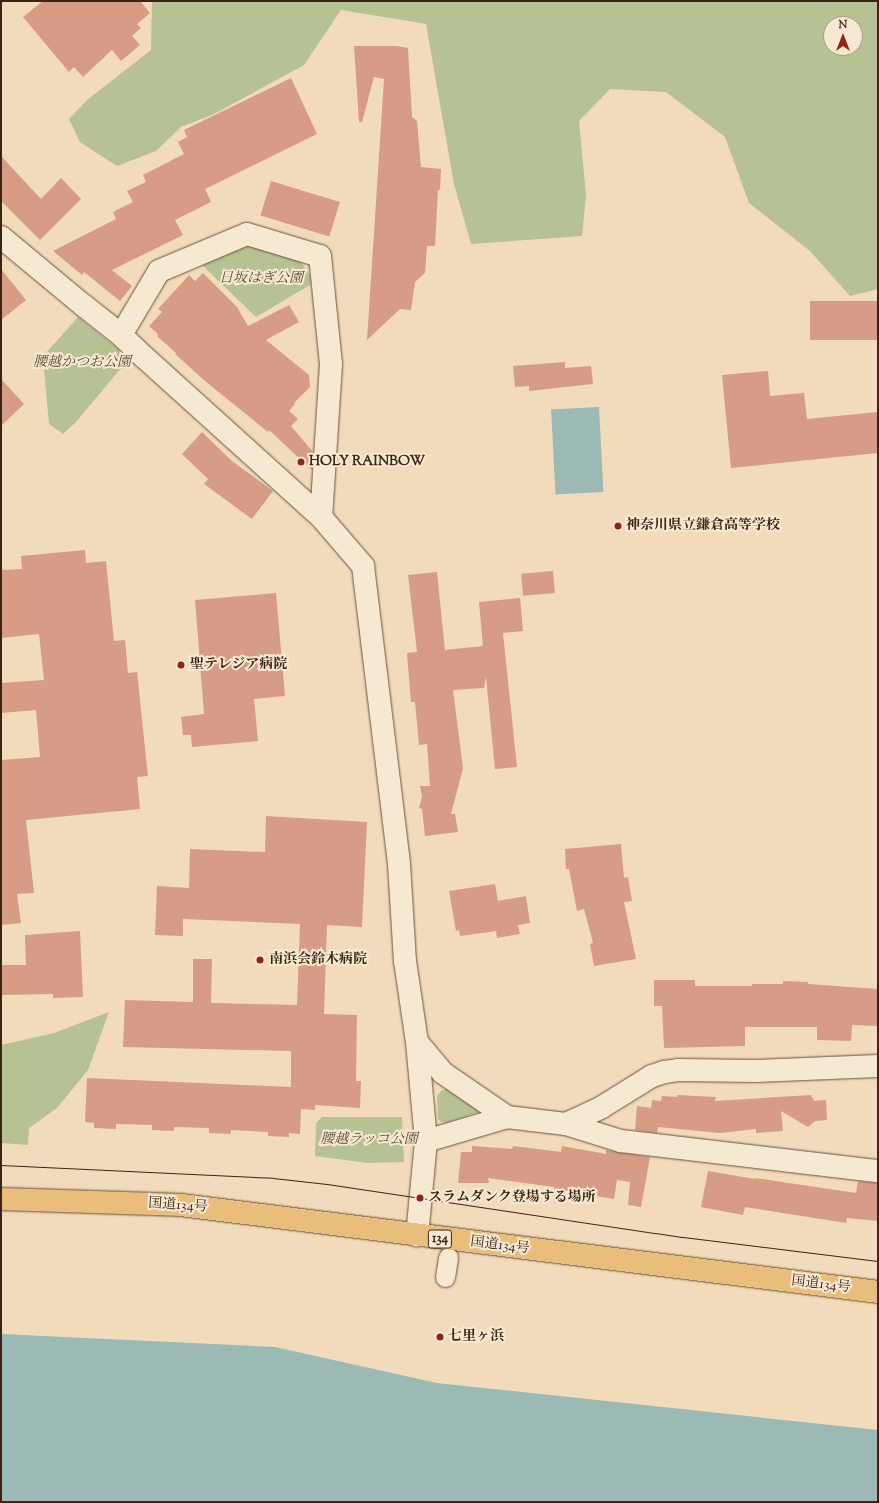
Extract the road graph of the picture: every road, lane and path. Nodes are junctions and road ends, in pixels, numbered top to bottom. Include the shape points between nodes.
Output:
1 (1, 237) edge
2 (121, 335) junction
3 (321, 516) junction
4 (417, 1042) junction
5 (878, 1066) edge
6 (507, 1117) junction
7 (566, 1124) junction
8 (426, 1141) junction
9 (878, 1171) edge
10 (1, 1199) edge
11 (417, 1236) junction
12 (448, 1257) dead end
13 (445, 1277) dead end
14 (878, 1292) edge

1 - 2 street
2 - 3 street
2 - 3 street via 159,271 248,234 320,256 330,364
3 - 4 street via 363,566 399,864 405,961
4 - 6 street via 443,1073
4 - 8 street
5 - 7 street via 664,1072 652,1076 602,1107
6 - 7 street
6 - 8 street
7 - 9 street via 621,1141
8 - 11 street
10 - 11 highway, 国道134号 / 134 via 181,1205
11 - 14 highway, 国道134号 / 134
12 - 13 street

